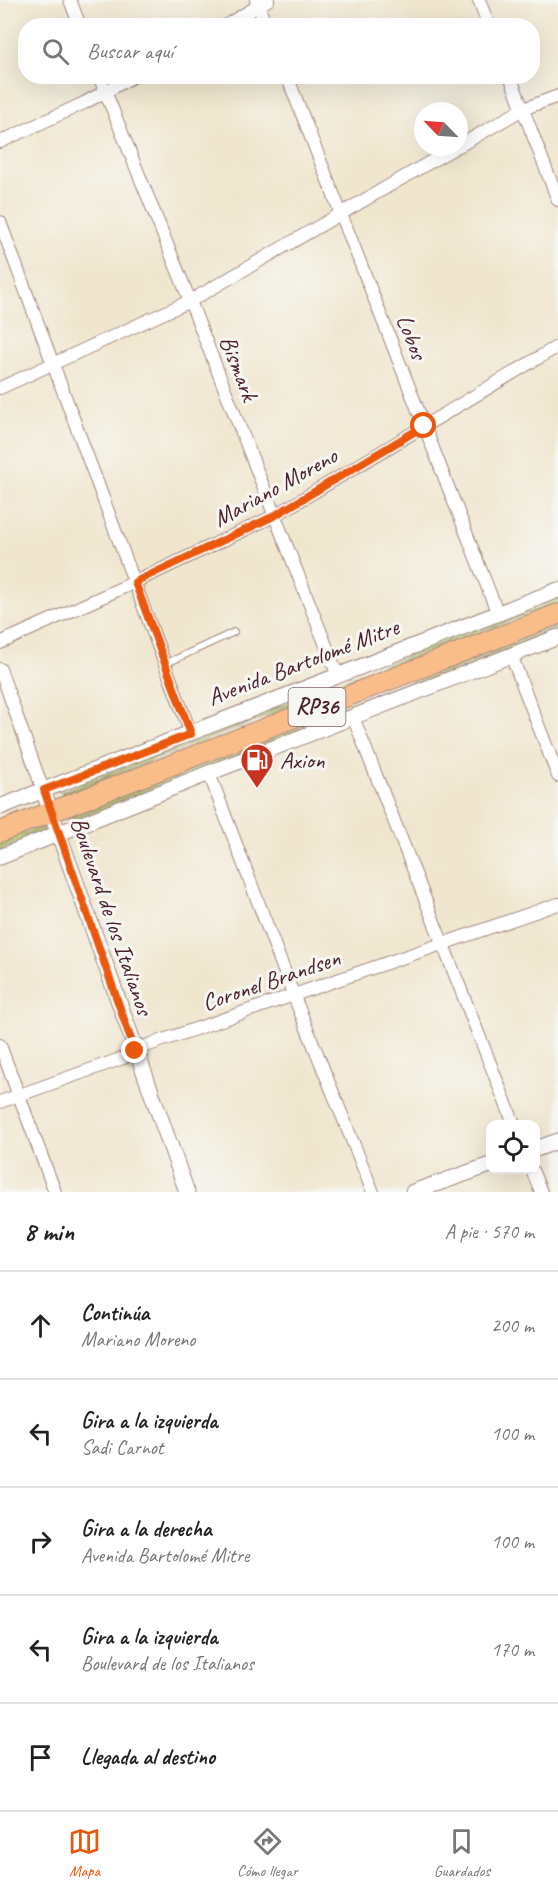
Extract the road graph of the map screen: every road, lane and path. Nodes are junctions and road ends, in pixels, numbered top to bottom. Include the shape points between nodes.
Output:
1 (70, 0) edge
2 (479, 0) edge
3 (261, 2) edge
4 (77, 18) edge
5 (237, 18) edge
6 (264, 18) edge
7 (486, 18) edge
8 (102, 84) edge
9 (120, 84) edge
10 (289, 84) edge
11 (513, 84) edge
12 (105, 93) junction
13 (558, 96) edge
14 (523, 110) junction
15 (468, 140) edge
16 (0, 142) edge
17 (441, 156) edge
18 (558, 200) edge
19 (341, 213) junction
20 (0, 222) edge
21 (190, 301) junction
22 (558, 346) edge
23 (53, 363) junction
24 (0, 388) edge
25 (424, 426) junction
26 (274, 516) junction
27 (135, 582) junction
28 (558, 590) edge
29 (498, 614) junction
30 (558, 614) edge
31 (234, 632) dead end
32 (558, 637) edge
33 (0, 643) edge
34 (511, 655) junction
35 (165, 664) junction
36 (0, 669) edge
37 (338, 676) junction
38 (353, 717) junction
39 (191, 734) junction
40 (208, 773) junction
41 (558, 777) edge
42 (44, 790) junction
43 (0, 807) edge
44 (52, 812) junction
45 (0, 832) edge
46 (59, 833) junction
47 (0, 857) edge
48 (558, 904) edge
49 (441, 944) junction
50 (293, 994) junction
51 (0, 1045) edge
52 (135, 1051) junction
53 (19, 1095) junction
54 (0, 1102) edge
55 (512, 1120) edge
56 (558, 1141) edge
57 (540, 1148) edge
58 (486, 1166) edge
59 (534, 1174) edge
60 (55, 1192) edge
61 (187, 1192) edge
62 (373, 1192) edge
63 (413, 1192) edge
64 (541, 1192) edge

1 - 4 street
2 - 7 street
3 - 5 street
3 - 6 street
8 - 12 street, Bismark
9 - 12 street
10 - 19 street, Lobos
11 - 14 street
12 - 16 street
12 - 21 street, Bismark
13 - 14 street
14 - 15 street
14 - 18 street
17 - 19 street
19 - 21 street
19 - 25 street, Lobos
20 - 23 street
21 - 23 street
21 - 26 street, Bismark
22 - 25 street, Mariano Moreno
23 - 24 street
23 - 27 street
25 - 26 street, Mariano Moreno
25 - 29 street, Lobos
26 - 27 street, Mariano Moreno
26 - 37 street, Bismark
27 - 33 street, Mariano Moreno
27 - 35 street
28 - 29 street, Avenida Bartolomé Mitre
29 - 37 street, Avenida Bartolomé Mitre
30 - 44 main road, Avenida Bartolomé Mitre / RP36
31 - 35 lane
32 - 34 street
34 - 38 street
34 - 41 street
35 - 39 street
36 - 42 street
37 - 39 street, Avenida Bartolomé Mitre
38 - 40 street
38 - 49 street
39 - 42 street, Avenida Bartolomé Mitre
40 - 46 street
40 - 50 street
42 - 43 street, Avenida Bartolomé Mitre
42 - 44 street, Boulevard de los Italianos
44 - 45 main road, Avenida Bartolomé Mitre / RP36
44 - 46 street, Boulevard de los Italianos
46 - 47 street
46 - 52 street, Boulevard de los Italianos
48 - 49 street, Coronel Brandsen
49 - 50 street, Coronel Brandsen
49 - 55 street
50 - 52 street, Coronel Brandsen
50 - 62 street
51 - 53 street
52 - 53 street, Coronel Brandsen
52 - 61 street, Boulevard de los Italianos
53 - 54 street, Coronel Brandsen
53 - 60 street
56 - 57 street
58 - 63 street
59 - 64 street

